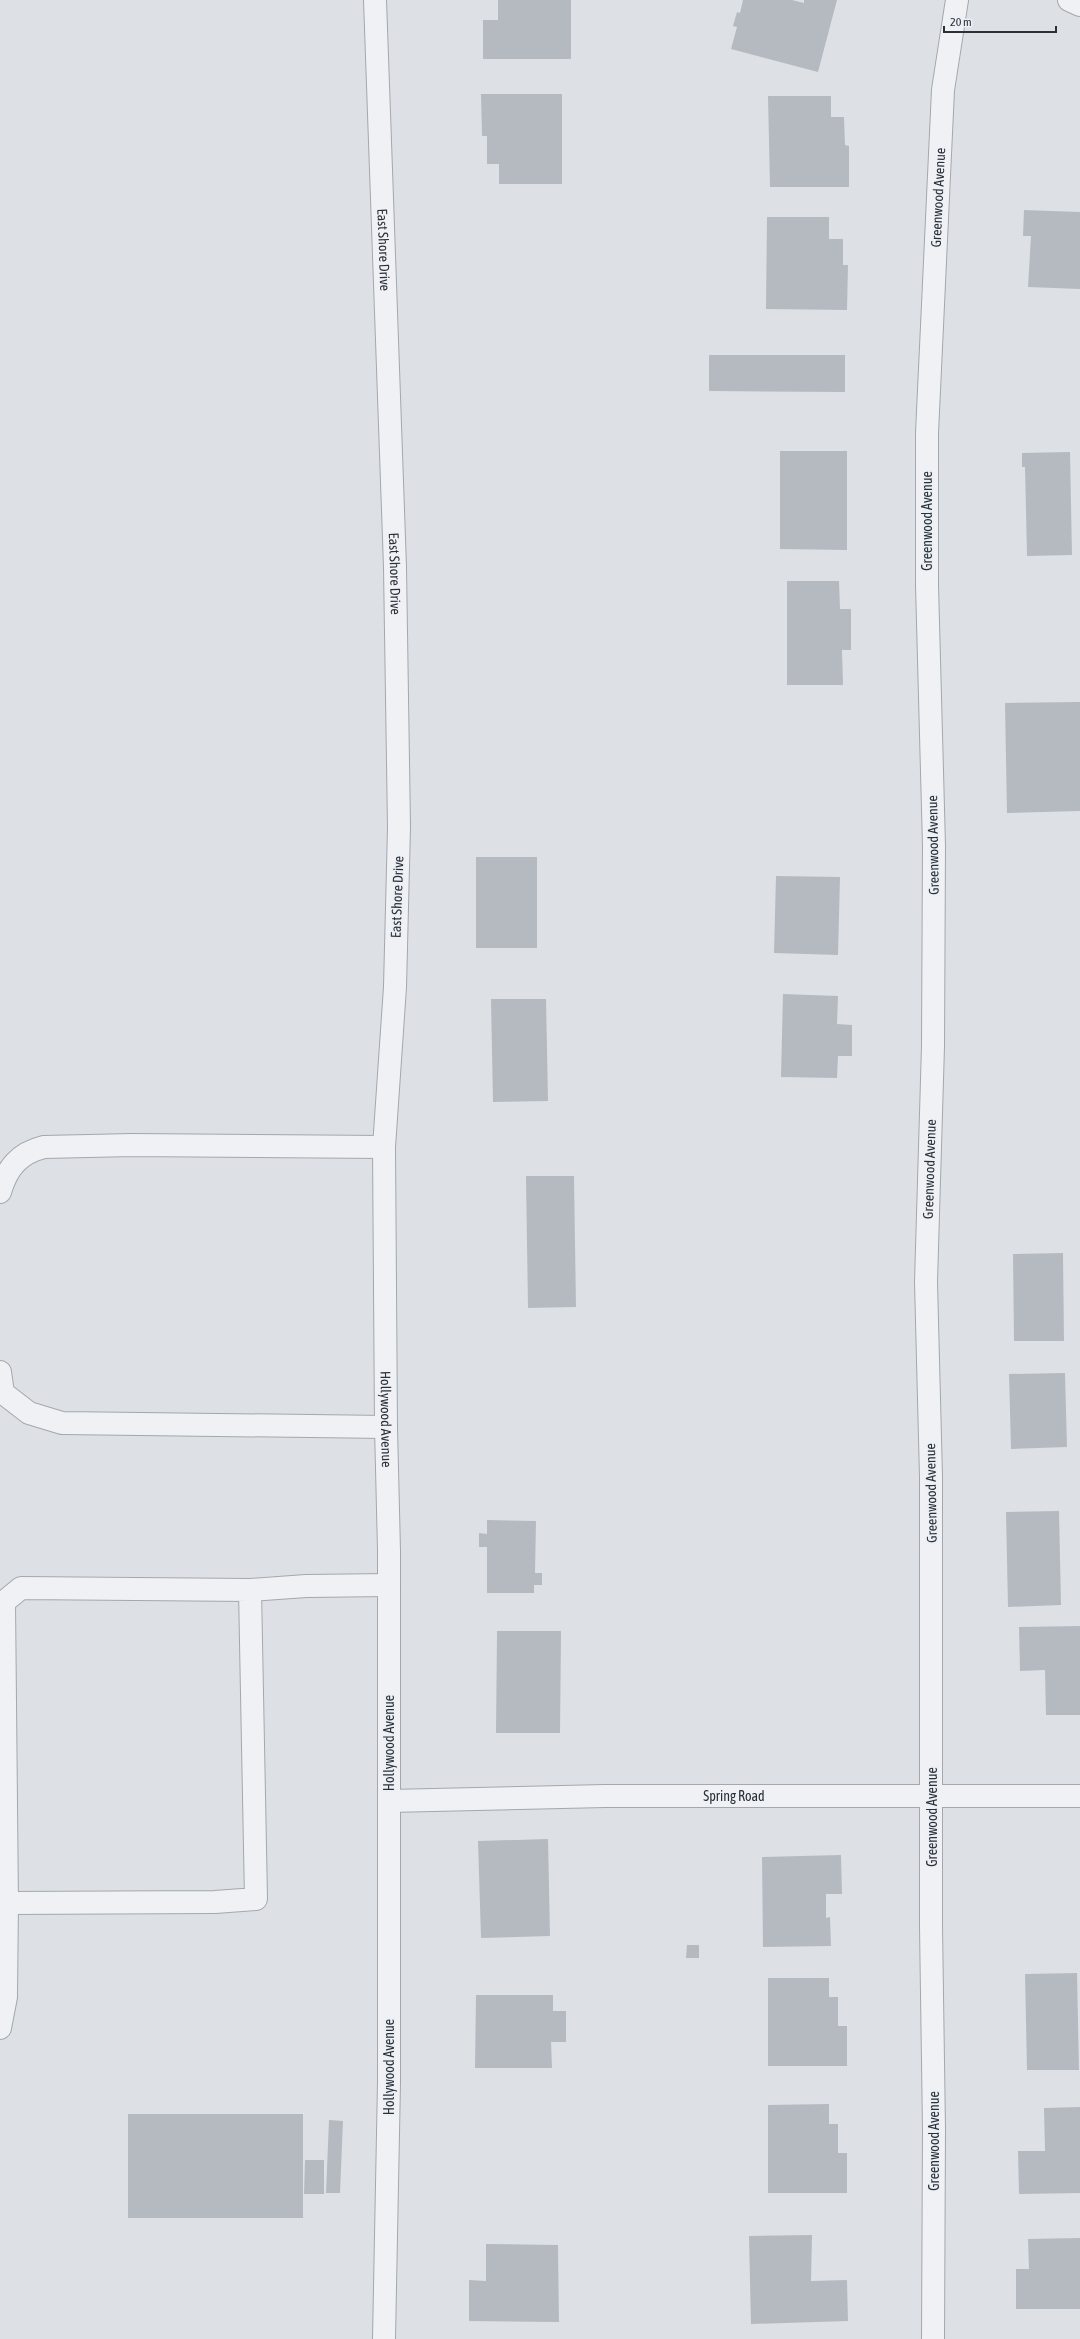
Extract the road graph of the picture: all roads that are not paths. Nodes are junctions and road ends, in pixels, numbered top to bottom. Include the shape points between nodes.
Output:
1 (375, 0) edge
2 (957, 0) edge
3 (1069, 0) edge
4 (1080, 4) edge
5 (384, 1146) junction
6 (0, 1192) edge
7 (0, 1372) edge
8 (386, 1427) junction
9 (389, 1585) junction
10 (250, 1590) junction
11 (932, 1796) junction
12 (1080, 1796) edge
13 (389, 1801) junction
14 (7, 1903) junction
15 (0, 2028) edge
16 (384, 2339) edge
17 (933, 2339) edge

1 - 5 street, East Shore Drive via 396,567 399,827 395,987
2 - 11 street, Greenwood Avenue via 943,90 927,433 927,585 934,846 933,1046 926,1282 932,1477
3 - 4 street
5 - 6 street via 44,1147 18,1158 5,1175
5 - 8 street, Hollywood Avenue
7 - 8 street via 3,1393 30,1413 62,1423
8 - 9 street, Hollywood Avenue
9 - 10 street
9 - 13 street, Hollywood Avenue
10 - 14 street via 21,1588 4,1602
10 - 14 street via 256,1899 215,1902
11 - 12 street, Spring Road
11 - 13 street, Spring Road via 605,1796
11 - 17 street, Greenwood Avenue
13 - 16 street, Hollywood Avenue via 389,2082
14 - 15 street via 6,1998

